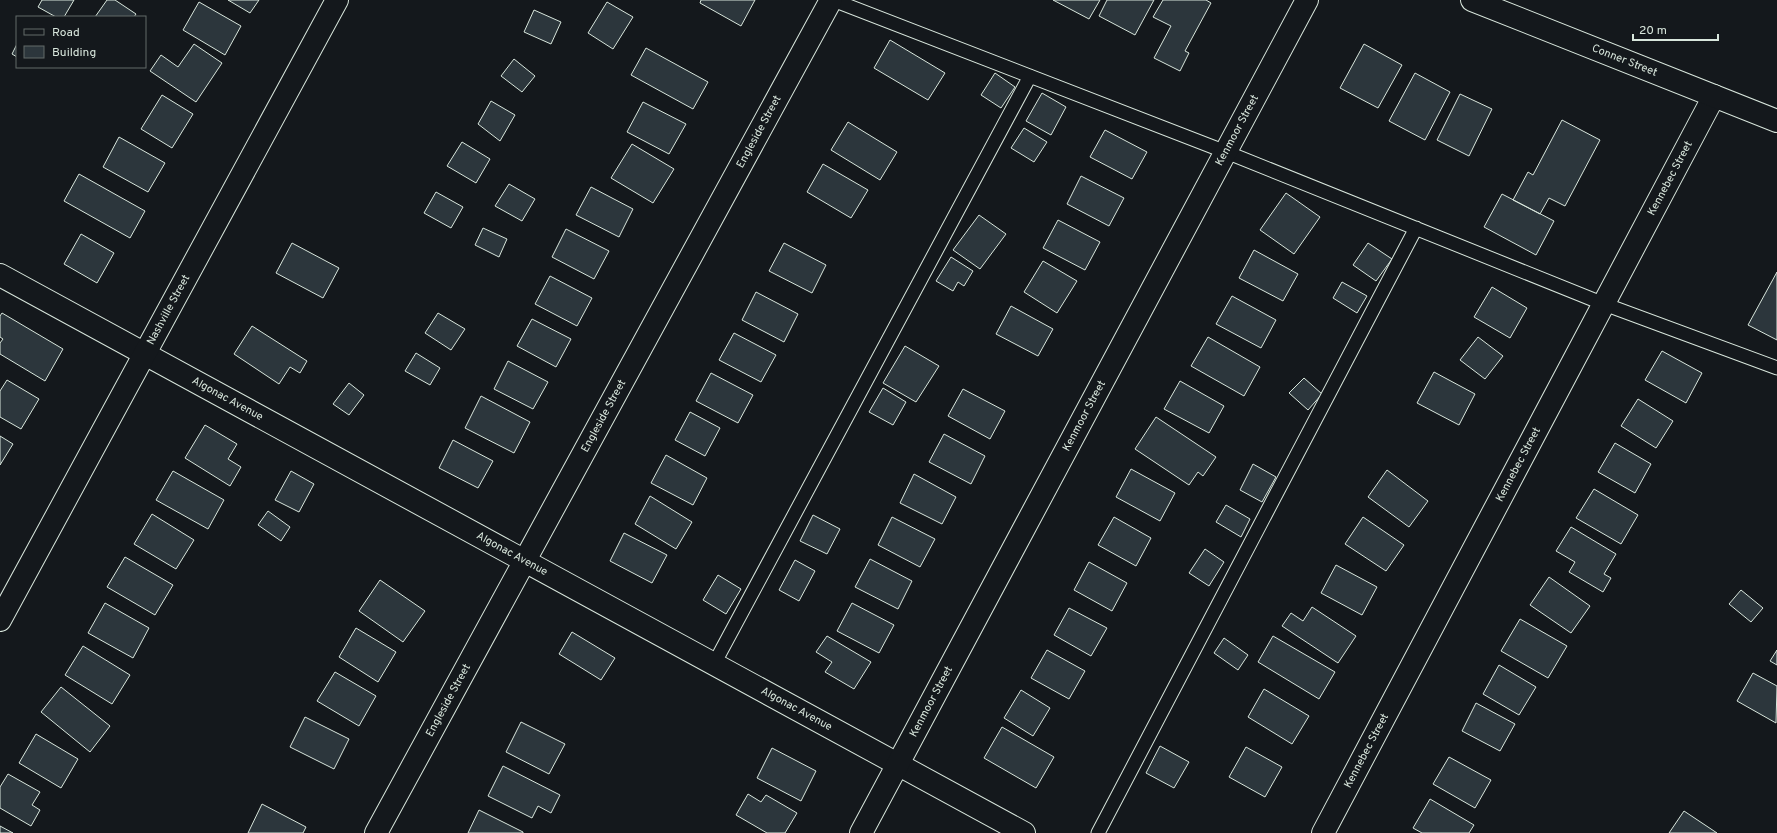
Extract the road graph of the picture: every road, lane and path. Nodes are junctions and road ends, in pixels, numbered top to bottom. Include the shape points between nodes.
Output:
1 (337, 0) edge
2 (832, 0) edge
3 (1307, 0) edge
4 (1472, 0) edge
5 (1030, 76) junction
6 (1714, 96) junction
7 (1777, 121) edge
8 (1226, 152) junction
9 (1416, 228) junction
10 (0, 275) edge
11 (1604, 304) junction
12 (144, 354) junction
13 (1777, 368) edge
14 (524, 561) junction
15 (0, 620) edge
16 (714, 664) junction
17 (898, 764) junction
18 (376, 833) edge
19 (861, 833) edge
20 (1024, 833) edge
21 (1098, 833) edge
22 (1323, 833) edge

1 - 12 street, Nashville Street
2 - 5 lane
2 - 14 street, Engleside Street
3 - 8 street, Kenmoor Street
4 - 6 street, Conner Street
5 - 8 lane
5 - 16 lane
6 - 7 street, Conner Street
6 - 11 street, Kennebec Street
8 - 9 lane
8 - 17 street, Kenmoor Street
9 - 11 lane
9 - 21 lane
10 - 12 street, Algonac Avenue
11 - 13 lane
11 - 22 street, Kennebec Street
12 - 14 street, Algonac Avenue
12 - 15 street, Nashville Street
14 - 16 street, Algonac Avenue
14 - 18 street, Engleside Street
16 - 17 street, Algonac Avenue
17 - 19 street, Kenmoor Street
17 - 20 street, Algonac Avenue

